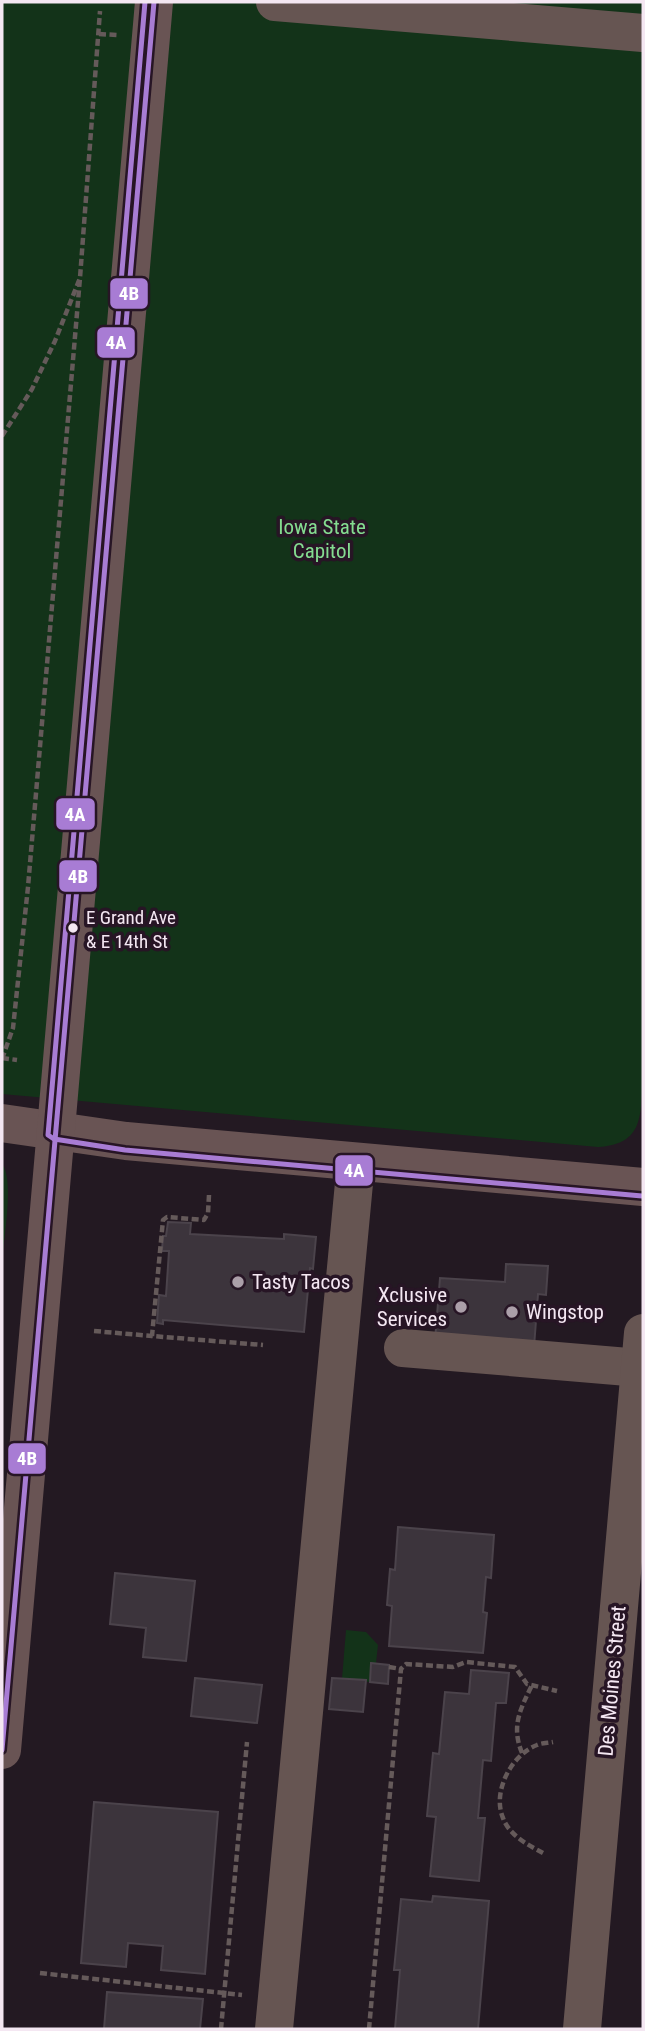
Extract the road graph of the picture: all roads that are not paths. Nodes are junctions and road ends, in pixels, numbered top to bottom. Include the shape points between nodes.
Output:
1 (154, 2) edge
2 (275, 2) edge
3 (643, 33) edge
4 (2, 1123) edge
5 (56, 1131) junction
6 (356, 1162) junction
7 (643, 1187) edge
8 (403, 1348) dead end
9 (642, 1350) edge
10 (6, 1660) edge
11 (2, 1750) edge
12 (274, 2029) edge
13 (582, 2029) edge

1 - 5 main road
2 - 3 street
4 - 5 main road
5 - 6 main road
5 - 10 main road
6 - 7 main road
6 - 12 street
8 - 9 street
9 - 13 street, Des Moines Street
10 - 11 main road

